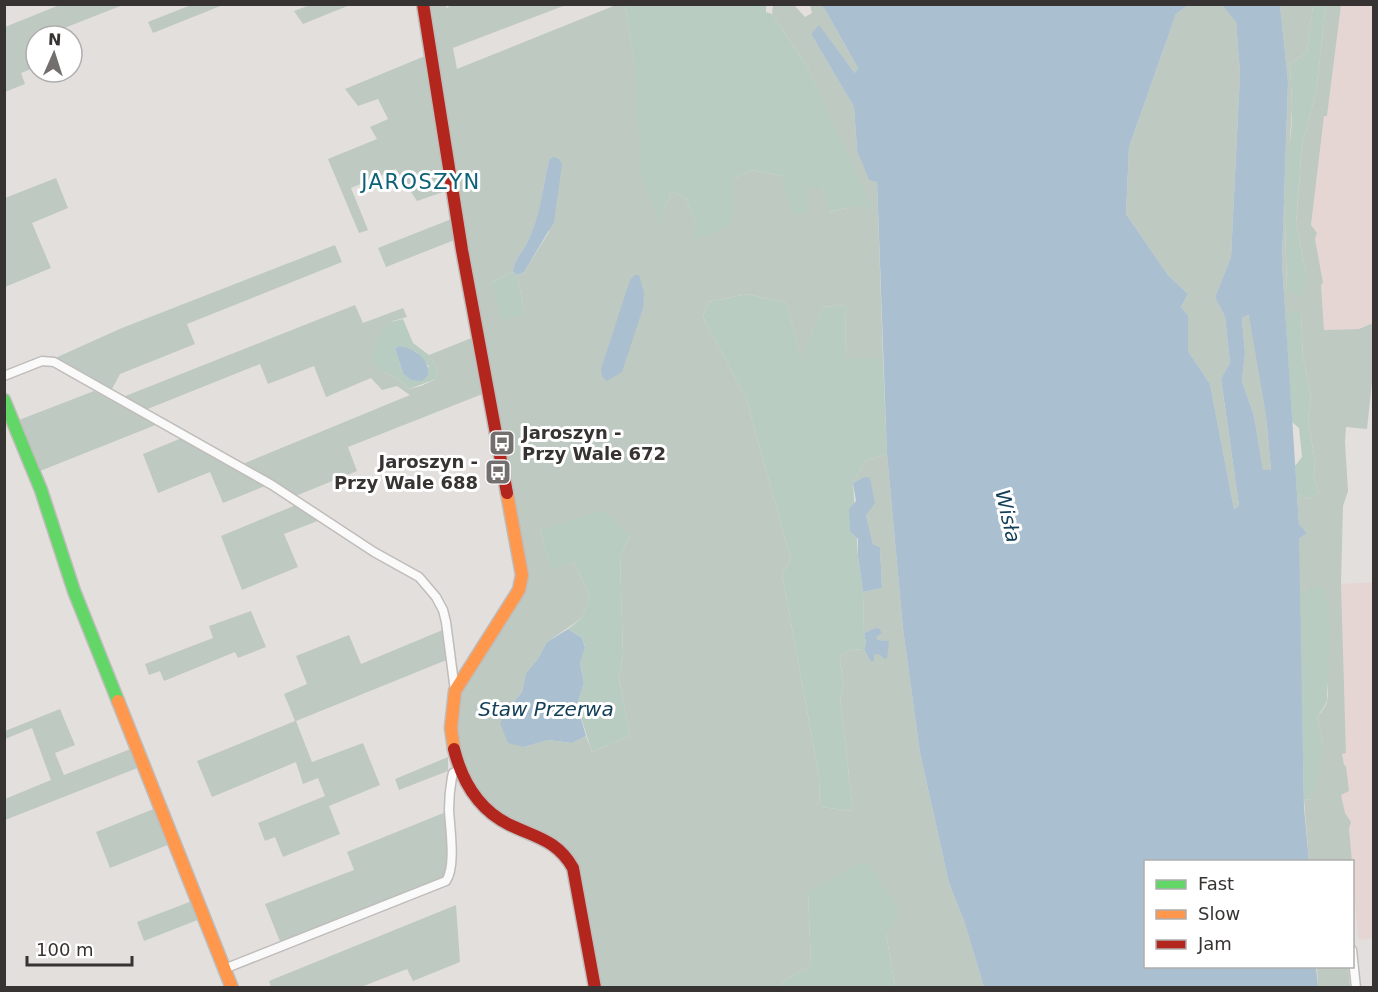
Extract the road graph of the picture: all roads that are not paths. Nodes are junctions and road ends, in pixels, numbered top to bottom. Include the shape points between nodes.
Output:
1 (423, 4) edge
2 (4, 376) edge
3 (4, 400) edge
4 (455, 691) junction
5 (459, 770) junction
6 (1354, 962) edge
7 (224, 969) junction
8 (232, 987) edge
9 (595, 987) edge
10 (1356, 987) edge

1 - 4 street via 460,239 522,574 519,590
2 - 4 street via 42,361 54,362 272,485 419,577 436,597 446,622
3 - 7 street via 41,490 74,591
4 - 5 street via 450,708 451,732
5 - 7 street via 452,777 451,867 446,881
5 - 9 street via 489,813 564,853 573,868
6 - 10 street
7 - 8 street

